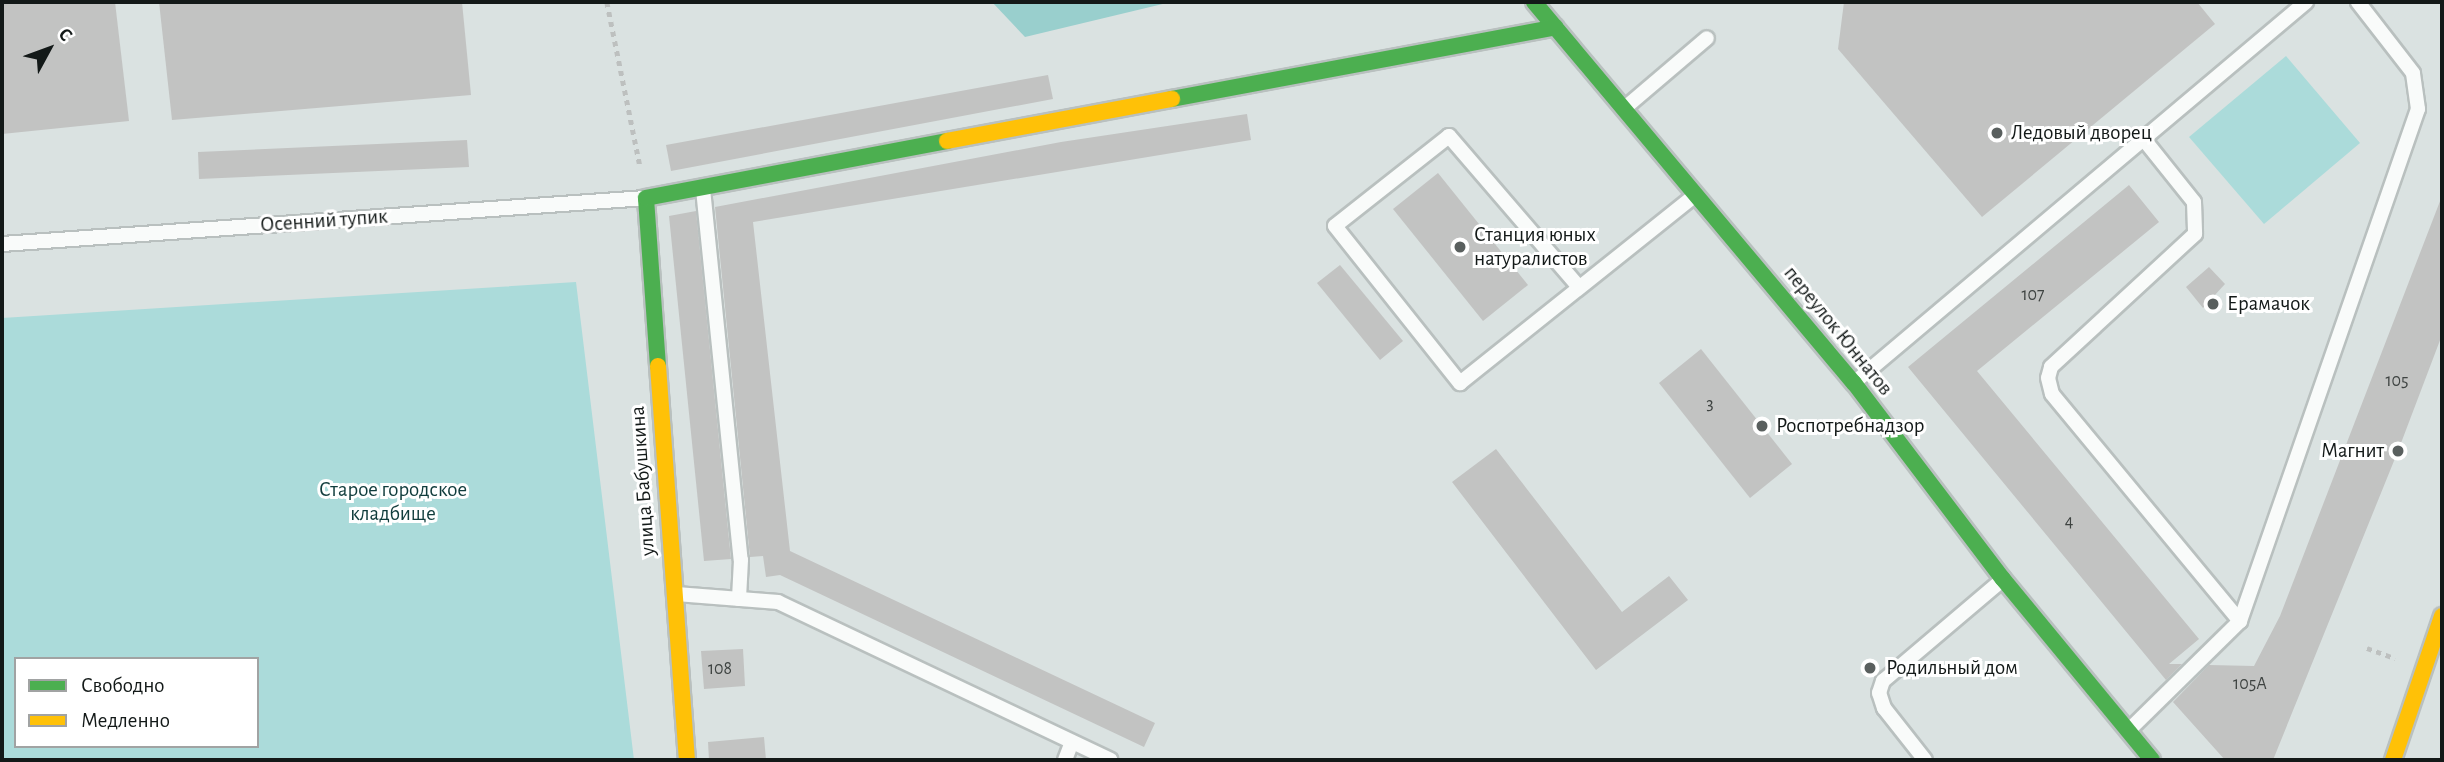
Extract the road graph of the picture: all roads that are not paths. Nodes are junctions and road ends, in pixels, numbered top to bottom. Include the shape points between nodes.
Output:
1 (1534, 2) edge
2 (2306, 2) edge
3 (2358, 2) edge
4 (1555, 27) junction
5 (1707, 38) dead end
6 (1626, 107) junction
7 (2142, 137) junction
8 (703, 188) junction
9 (1698, 193) junction
10 (646, 198) junction
11 (2, 244) edge
12 (1577, 286) junction
13 (1854, 383) junction
14 (2003, 579) junction
15 (672, 594) junction
16 (739, 599) junction
17 (2442, 616) edge
18 (2240, 621) junction
19 (2128, 731) junction
20 (1072, 742) junction
21 (1918, 758) edge
22 (687, 760) edge
23 (1065, 760) edge
24 (1110, 760) edge
25 (2152, 760) edge
26 (2393, 760) edge

1 - 4 street, переулок Юннатов
2 - 7 lane
3 - 18 lane via 2413,73 2418,109
4 - 6 street, переулок Юннатов
4 - 8 street
5 - 6 lane
6 - 9 street, переулок Юннатов
7 - 13 lane
7 - 18 lane via 2194,202 2195,234 2051,367 2048,378 2052,394
8 - 10 street
8 - 16 lane via 741,559
9 - 12 lane
9 - 13 street, переулок Юннатов
10 - 11 lane, Осенний тупик
10 - 15 street, улица Бабушкина
12 - 12 lane via 1460,383 1335,226 1448,136
13 - 14 street, переулок Юннатов
14 - 19 street, переулок Юннатов
14 - 21 lane via 1883,681 1879,693 1884,708
15 - 16 lane
15 - 22 street, улица Бабушкина
16 - 20 lane via 778,602
17 - 26 street
18 - 19 lane
19 - 25 street, переулок Юннатов
20 - 23 lane
20 - 24 lane

